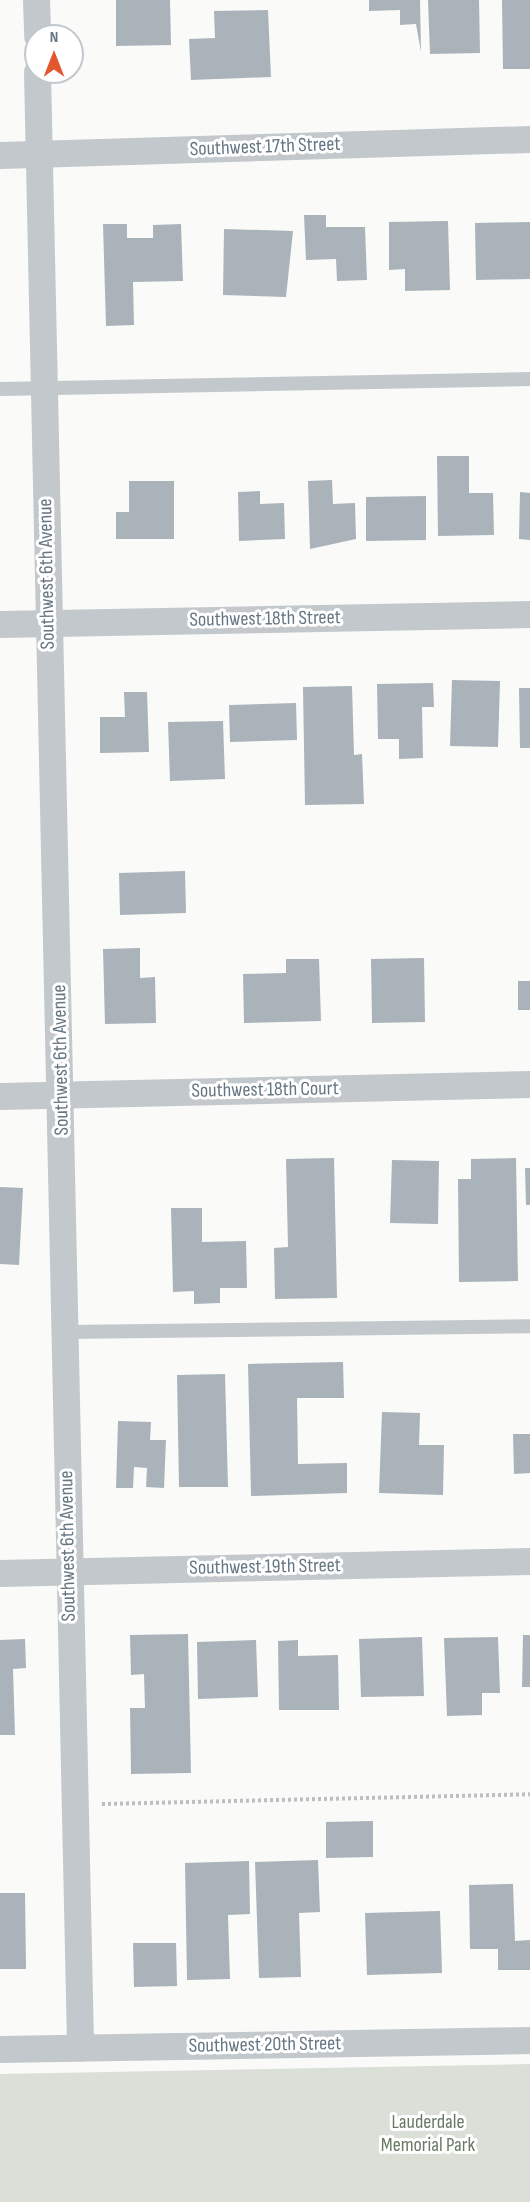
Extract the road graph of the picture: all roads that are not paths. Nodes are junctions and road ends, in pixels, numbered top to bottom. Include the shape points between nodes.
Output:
1 (36, 0) edge
2 (37, 24) edge
3 (37, 84) edge
4 (530, 139) edge
5 (0, 154) edge
6 (39, 154) junction
7 (530, 379) edge
8 (43, 388) junction
9 (0, 389) edge
10 (530, 614) edge
11 (47, 622) junction
12 (0, 624) edge
13 (530, 1084) edge
14 (63, 1095) junction
15 (0, 1096) edge
16 (530, 1326) edge
17 (65, 1332) junction
18 (530, 1561) edge
19 (68, 1571) junction
20 (0, 1573) edge
21 (530, 2040) edge
22 (80, 2048) junction
23 (0, 2049) edge

1 - 2 street
3 - 6 street, Southwest 6th Avenue
4 - 6 street, Southwest 17th Street
5 - 6 street, Southwest 17th Street
6 - 8 street, Southwest 6th Avenue
7 - 8 lane
8 - 9 lane
8 - 11 street, Southwest 6th Avenue
10 - 11 street, Southwest 18th Street
11 - 12 street, Southwest 18th Street
11 - 14 street, Southwest 6th Avenue
13 - 14 street, Southwest 18th Court
14 - 15 street, Southwest 18th Court
14 - 17 street, Southwest 6th Avenue
16 - 17 lane
17 - 19 street, Southwest 6th Avenue
18 - 19 street, Southwest 19th Street
19 - 20 street, Southwest 19th Street
19 - 22 street, Southwest 6th Avenue
21 - 22 street, Southwest 20th Street
22 - 23 street, Southwest 20th Street

